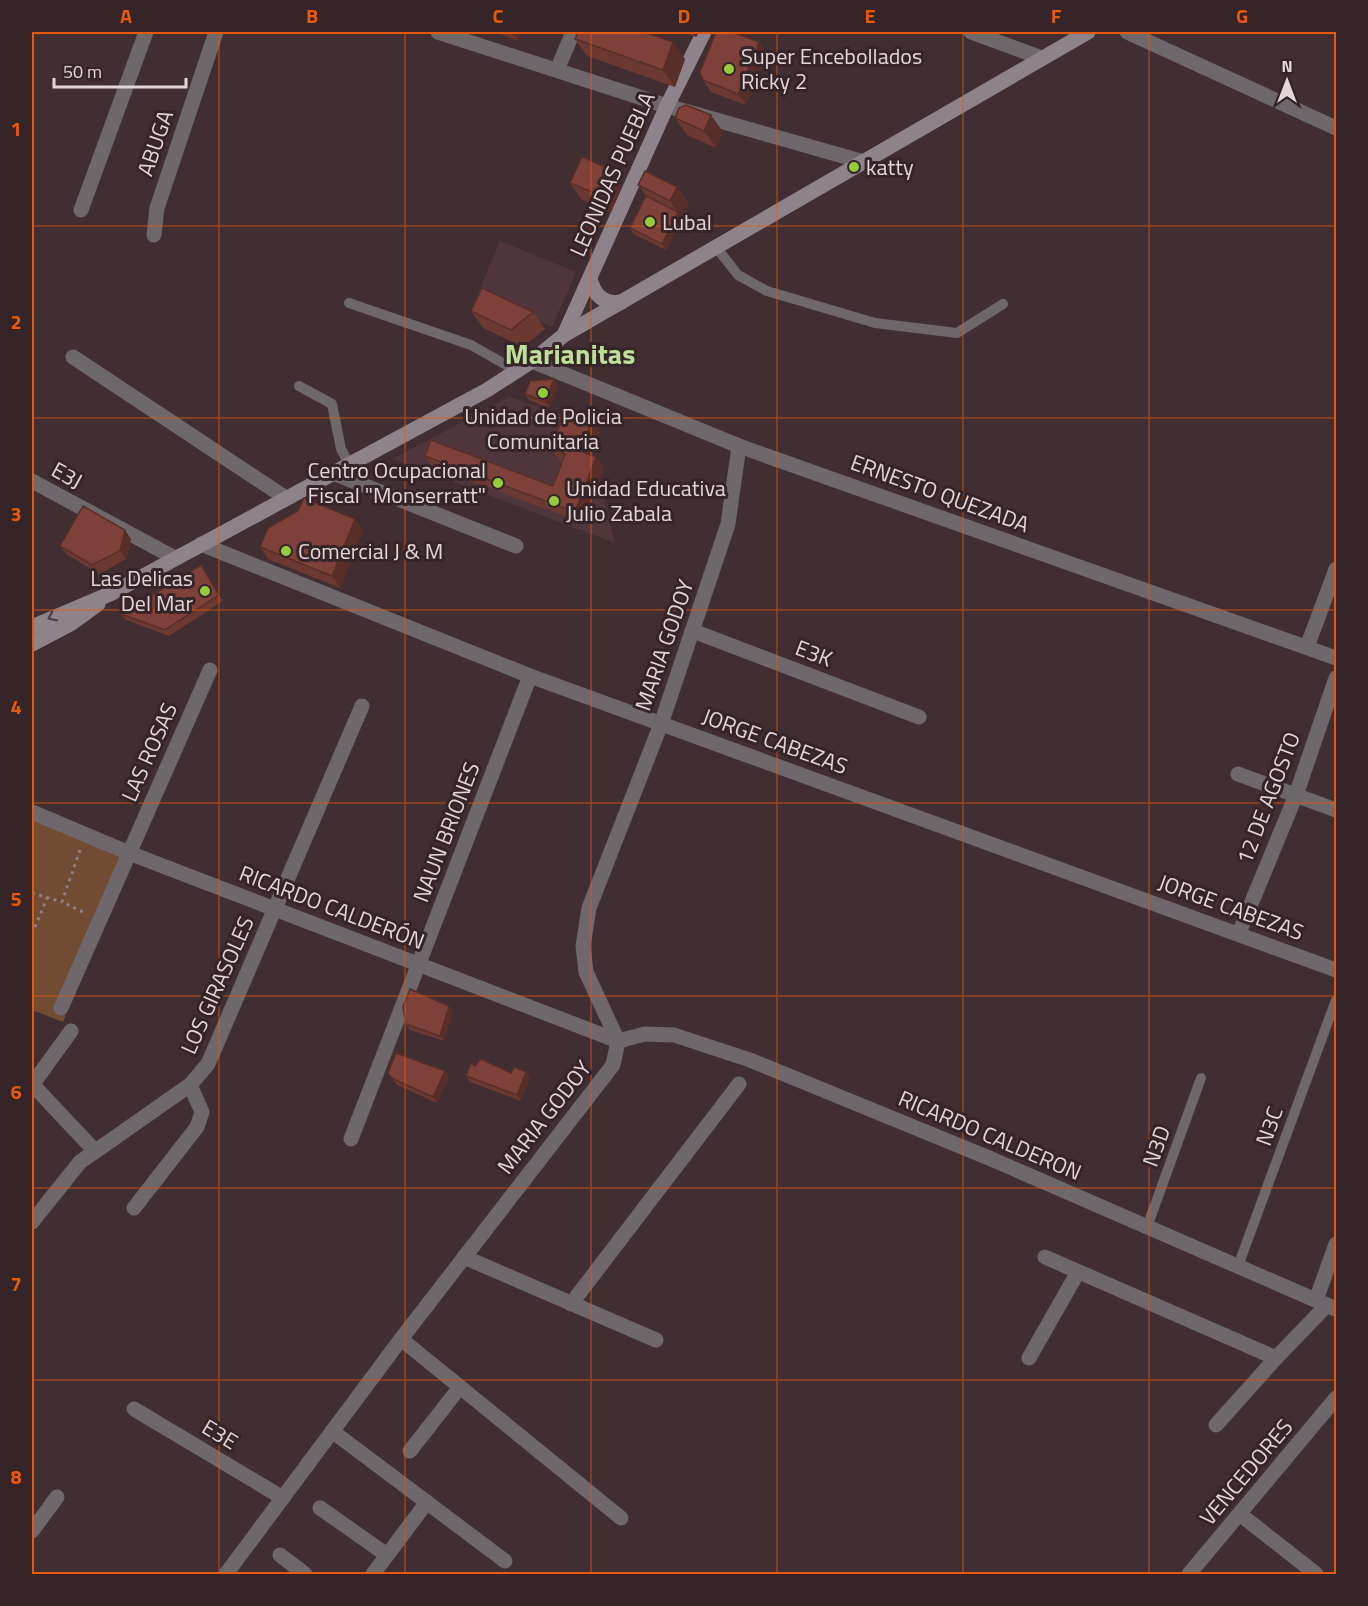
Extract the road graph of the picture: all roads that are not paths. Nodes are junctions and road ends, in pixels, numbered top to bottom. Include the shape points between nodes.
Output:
1 (146, 32) edge
2 (216, 32) edge
3 (438, 32) edge
4 (573, 32) edge
5 (704, 32) edge
6 (971, 32) edge
7 (1088, 32) edge
8 (1127, 32) edge
9 (1042, 58) junction
10 (557, 70) junction
11 (667, 106) junction
12 (1336, 128) edge
13 (864, 162) junction
14 (81, 210) dead end
15 (154, 235) dead end
16 (716, 248) junction
17 (590, 279) junction
18 (622, 302) junction
19 (349, 303) dead end
20 (1003, 304) dead end
21 (564, 335) junction
22 (74, 357) dead end
23 (531, 361) junction
24 (517, 371) junction
25 (299, 386) dead end
26 (739, 446) junction
27 (349, 464) junction
28 (333, 472) junction
29 (32, 481) edge
30 (286, 498) junction
31 (201, 544) junction
32 (516, 546) dead end
33 (176, 558) junction
34 (1336, 569) edge
35 (112, 593) junction
36 (32, 627) edge
37 (693, 631) junction
38 (32, 644) edge
39 (1308, 647) junction
40 (1336, 658) edge
41 (210, 669) dead end
42 (530, 676) junction
43 (1336, 678) edge
44 (362, 706) dead end
45 (919, 717) dead end
46 (661, 724) junction
47 (1238, 774) dead end
48 (1296, 795) junction
49 (1336, 810) edge
50 (32, 812) edge
51 (129, 853) junction
52 (276, 909) junction
53 (1239, 933) junction
54 (419, 964) junction
55 (1336, 970) edge
56 (1336, 1000) edge
57 (61, 1008) dead end
58 (70, 1030) dead end
59 (618, 1041) junction
60 (1201, 1078) dead end
61 (739, 1084) dead end
62 (32, 1085) edge
63 (190, 1085) junction
64 (351, 1139) dead end
65 (95, 1151) junction
66 (37, 1204) edge
67 (134, 1208) dead end
68 (32, 1222) edge
69 (1147, 1227) junction
70 (1336, 1244) edge
71 (464, 1257) junction
72 (1045, 1257) dead end
73 (1238, 1266) junction
74 (1078, 1272) junction
75 (570, 1304) junction
76 (1326, 1304) edge
77 (401, 1339) junction
78 (656, 1340) dead end
79 (1029, 1358) dead end
80 (1276, 1358) junction
81 (460, 1387) junction
82 (1336, 1398) edge
83 (134, 1409) dead end
84 (1216, 1425) dead end
85 (332, 1431) junction
86 (410, 1450) dead end
87 (57, 1497) dead end
88 (283, 1498) junction
89 (427, 1502) junction
90 (320, 1508) dead end
91 (1241, 1515) junction
92 (621, 1518) dead end
93 (32, 1531) edge
94 (280, 1555) dead end
95 (387, 1555) junction
96 (505, 1561) dead end
97 (1316, 1574) edge
98 (226, 1575) edge
99 (305, 1575) edge
100 (373, 1575) edge
101 (1189, 1575) edge

1 - 14 street
2 - 15 street, ABUGA via 157,207
3 - 10 street
4 - 10 street
5 - 11 street, LEONIDAS PUEBLA
6 - 9 street
7 - 9 street
8 - 12 street
9 - 13 street
10 - 11 street
11 - 13 street
11 - 17 street, LEONIDAS PUEBLA
13 - 16 street
16 - 18 street
16 - 20 lane via 738,275 767,291 875,323 957,333
17 - 18 street via 601,299
17 - 21 street, LEONIDAS PUEBLA
18 - 21 street
19 - 24 lane via 471,345
21 - 23 street
22 - 30 street
23 - 24 street
23 - 26 street, ERNESTO QUEZADA
24 - 27 street
25 - 27 lane via 332,404 341,448
26 - 37 street, MARIA GODOY via 728,524
26 - 39 street, ERNESTO QUEZADA
27 - 28 street
28 - 30 street
28 - 32 street
29 - 33 street, E3J
30 - 31 street
31 - 33 street
31 - 42 street, JORGE CABEZAS
33 - 35 street
34 - 39 street
35 -> 36 street
35 - 38 street via 72,623
37 - 45 street, E3K
37 - 46 street, MARIA GODOY
39 - 40 street, ERNESTO QUEZADA
41 - 51 street, LAS ROSAS
42 - 46 street, JORGE CABEZAS
42 - 54 street, NAUN BRIONES
43 - 48 street, 12 DE AGOSTO
44 - 52 street, LOS GIRASOLES
46 - 53 street, JORGE CABEZAS
46 - 59 street, MARIA GODOY via 589,908 583,946 586,972
47 - 48 street
48 - 49 street
48 - 53 street, 12 DE AGOSTO
50 - 51 street, RICARDO CALDERÓN
51 - 52 street, RICARDO CALDERÓN
51 - 57 street, LAS ROSAS
52 - 54 street, RICARDO CALDERÓN
52 - 63 street, LOS GIRASOLES via 208,1064
53 - 55 street, JORGE CABEZAS
54 - 59 street, RICARDO CALDERÓN
54 - 64 street, NAUN BRIONES
56 - 73 lane, N3C
58 - 62 street
59 - 69 street, RICARDO CALDERON via 645,1034 674,1035 750,1060
59 - 71 street, MARIA GODOY via 613,1065
60 - 69 lane, N3D
61 - 75 street
62 - 65 street
63 - 65 street, LOS GIRASOLES
63 - 67 street via 202,1112 197,1127
65 - 66 street, LOS GIRASOLES
66 - 68 street, LOS GIRASOLES
69 - 73 street, RICARDO CALDERON
70 - 76 street
71 - 75 street
71 - 77 street, MARIA GODOY
72 - 74 street
73 - 76 street, RICARDO CALDERON
74 - 79 street
74 - 80 street
75 - 78 street
76 - 80 street
77 - 81 street
77 - 85 street, MARIA GODOY
80 - 84 street
81 - 86 street
81 - 92 street
82 - 91 street, VENCEDORES
83 - 88 street, E3E
85 - 88 street, MARIA GODOY
85 - 89 street
87 - 93 street
88 - 98 street, MARIA GODOY
89 - 95 street
89 - 96 street
90 - 95 street
91 - 97 street
91 - 101 street, VENCEDORES
94 - 99 street
95 - 100 street

